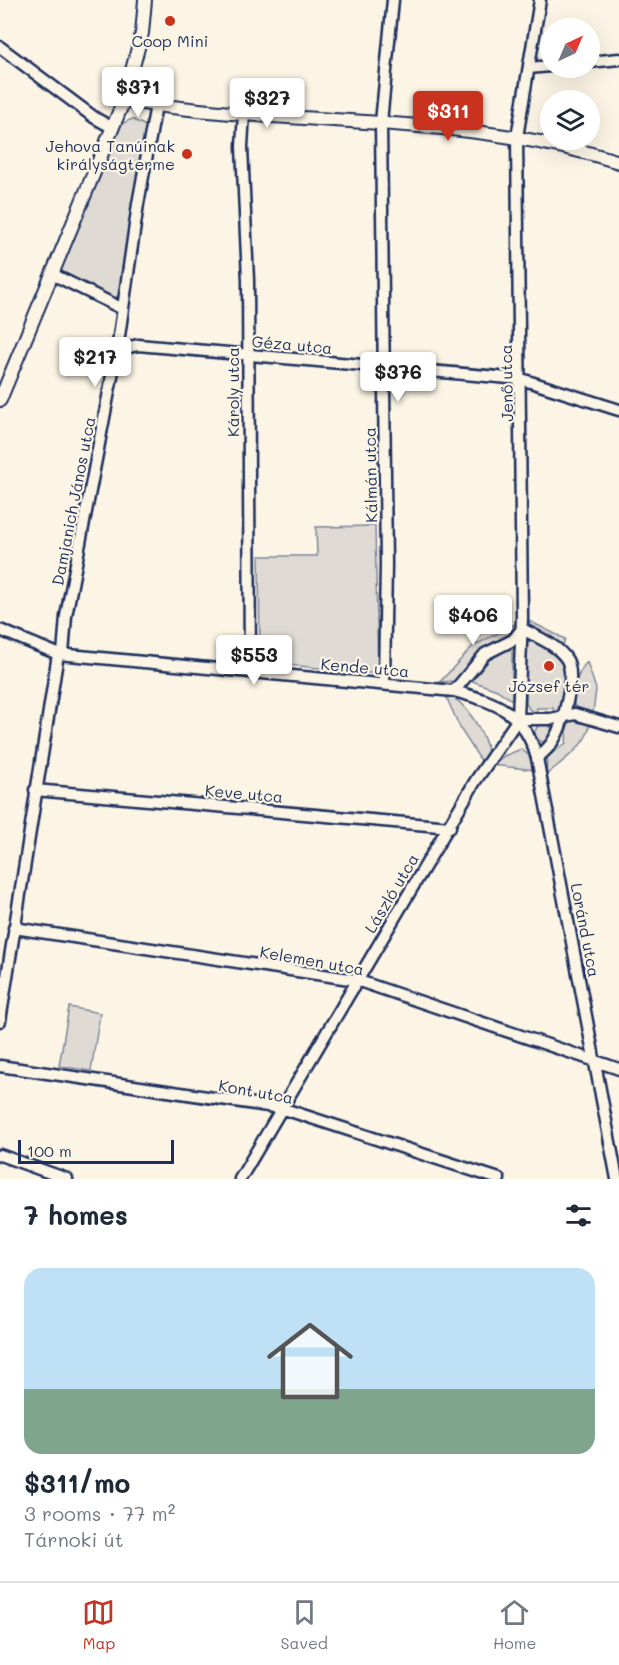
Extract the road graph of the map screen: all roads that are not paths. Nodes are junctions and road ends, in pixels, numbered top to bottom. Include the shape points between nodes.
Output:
1 (145, 0) edge
2 (393, 0) edge
3 (540, 0) edge
4 (0, 47) edge
5 (619, 59) edge
6 (600, 61) edge
7 (540, 67) edge
8 (529, 68) junction
9 (124, 100) junction
10 (156, 105) junction
11 (244, 112) junction
12 (381, 122) junction
13 (113, 128) junction
14 (518, 137) junction
15 (619, 162) edge
16 (52, 274) junction
17 (121, 308) junction
18 (120, 319) junction
19 (138, 345) junction
20 (117, 350) junction
21 (246, 355) junction
22 (384, 367) junction
23 (521, 379) junction
24 (0, 400) edge
25 (619, 410) edge
26 (522, 629) junction
27 (0, 630) edge
28 (61, 654) junction
29 (250, 671) junction
30 (384, 684) junction
31 (454, 691) junction
32 (563, 716) junction
33 (518, 719) junction
34 (619, 726) edge
35 (537, 758) junction
36 (35, 789) junction
37 (450, 827) junction
38 (14, 928) junction
39 (356, 980) junction
40 (0, 1021) edge
41 (595, 1060) junction
42 (0, 1066) edge
43 (619, 1069) edge
44 (281, 1108) junction
45 (0, 1155) edge
46 (67, 1179) edge
47 (240, 1179) edge
48 (499, 1179) edge
49 (617, 1179) edge

1 - 9 street via 140,43
2 - 12 street, Kálmán utca
3 - 8 street, Jenő utca
4 - 13 street
5 - 6 street
7 - 8 street
8 - 14 street, Jenő utca
9 - 10 street
9 - 13 street
10 - 11 street
10 - 17 street, Damjanich János utca
11 - 12 street
11 - 21 street, Károly utca
12 - 14 street
12 - 22 street, Kálmán utca
13 - 16 street
14 - 15 street
14 - 23 street, Jenő utca
16 - 17 street
16 - 24 street
17 - 18 street, Damjanich János utca
18 - 19 street
18 - 20 street, Damjanich János utca
19 - 20 street, Géza utca
19 - 21 street, Géza utca
20 - 28 street, Damjanich János utca
21 - 22 street, Géza utca
21 - 29 street, Károly utca
22 - 23 street, Géza utca
22 - 30 street, Kálmán utca
23 - 25 street, Géza utca
23 - 26 street, Jenő utca
26 - 31 street via 513,640 485,654
26 - 32 street via 554,647 568,661 570,681
26 - 33 street
27 - 28 street, Kende utca
28 - 29 street, Kende utca
28 - 36 street, Damjanich János utca
29 - 30 street, Kende utca
30 - 31 street, Kende utca
31 - 33 street via 493,704
32 - 33 street
32 - 34 street via 575,714
32 - 35 street via 554,741
33 - 35 street via 532,740
33 - 37 street, László utca via 476,780
35 - 41 street, Loránd utca
36 - 37 street, Keve utca
36 - 38 street, Damjanich János utca
37 - 39 street, László utca
38 - 39 street, Kelemen utca
38 - 40 street, Damjanich János utca
39 - 41 street, Kelemen utca
39 - 44 street, László utca
41 - 43 street, Kelemen utca
41 - 49 street, Loránd utca
42 - 44 street, Kont utca
44 - 47 street, László utca
44 - 48 street, Kont utca
45 - 46 street

